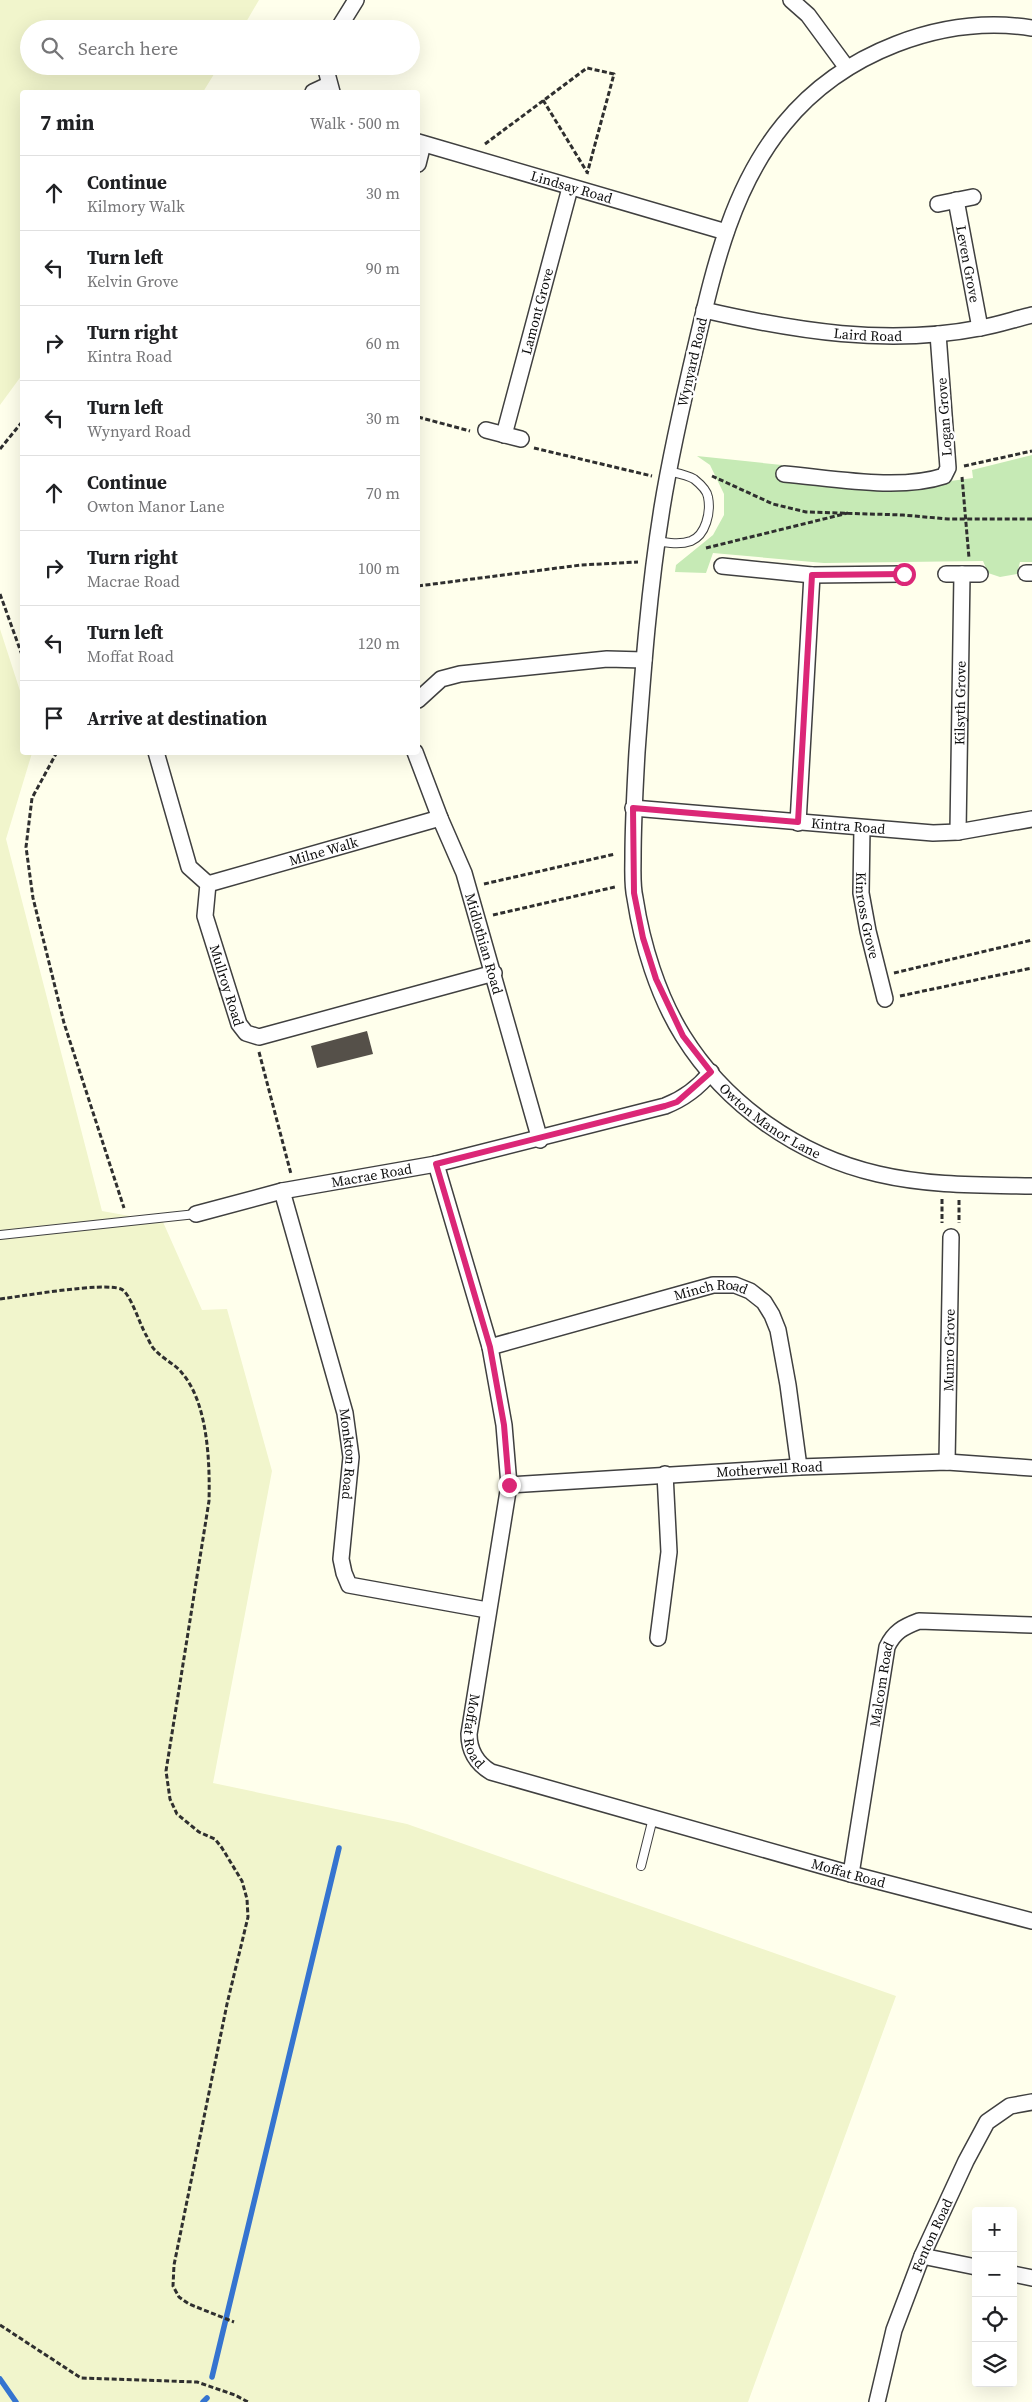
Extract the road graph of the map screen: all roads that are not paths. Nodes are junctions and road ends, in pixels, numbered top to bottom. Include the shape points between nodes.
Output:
1 (356, 0) edge
2 (791, 0) edge
3 (344, 20) edge
4 (1032, 28) edge
5 (847, 68) junction
6 (327, 75) edge
7 (330, 89) edge
8 (420, 143) edge
9 (577, 190) junction
10 (973, 197) dead end
11 (956, 200) junction
12 (938, 204) dead end
13 (726, 232) junction
14 (704, 310) junction
15 (1032, 315) edge
16 (980, 328) junction
17 (938, 334) junction
18 (486, 430) dead end
19 (504, 435) junction
20 (521, 439) road end
21 (784, 474) dead end
22 (668, 475) junction
23 (657, 541) junction
24 (722, 566) dead end
25 (904, 574) dead end
26 (946, 574) dead end
27 (812, 575) junction
28 (644, 660) junction
29 (420, 691) edge
30 (157, 755) edge
31 (416, 755) edge
32 (633, 808) junction
33 (440, 818) junction
34 (1032, 819) edge
35 (798, 822) junction
36 (862, 828) junction
37 (958, 832) junction
38 (208, 884) junction
39 (634, 893) joint
40 (494, 973) junction
41 (885, 1000) road end
42 (711, 1072) junction
43 (540, 1140) junction
44 (436, 1164) junction
45 (1032, 1186) edge
46 (288, 1190) junction
47 (196, 1214) joint
48 (0, 1235) edge
49 (951, 1237) road end
50 (490, 1347) junction
51 (947, 1462) junction
52 (799, 1467) junction
53 (1032, 1468) edge
54 (665, 1474) junction
55 (509, 1485) junction
56 (487, 1610) junction
57 (1032, 1625) edge
58 (658, 1638) dead end
59 (653, 1818) junction
60 (641, 1866) dead end
61 (851, 1874) junction
62 (1032, 1921) edge
63 (1032, 2102) edge
64 (922, 2256) junction
65 (972, 2266) edge
66 (1017, 2275) edge
67 (1032, 2278) edge
68 (877, 2402) edge

1 - 3 street
2 - 5 street via 808,15
4 - 5 street, Wynyard Road via 980,26 946,30 906,40
5 - 13 street, Wynyard Road via 799,107 762,153 744,184
6 - 7 street
8 - 9 street, Lindsay Road
9 - 13 street, Lindsay Road
9 - 19 street, Lamont Grove
10 - 11 street
11 - 12 street
11 - 16 street, Leven Grove
13 - 14 street, Wynyard Road
14 - 17 street, Laird Road via 768,325 843,335
14 - 22 street, Wynyard Road
15 - 16 street, Laird Road
16 - 17 street, Laird Road
17 - 21 street, Logan Grove via 955,467 944,476 900,483 831,485
18 - 19 street
19 - 20 street
22 - 23 street, Wynyard Road
22 - 23 lane via 693,478 708,496 708,513 704,530 693,540 677,544
23 - 28 street, Wynyard Road
24 - 27 street
25 - 27 street
26 - 37 street, Kilsyth Grove via 971,574
27 - 35 street
28 - 29 street via 607,659 460,674 441,679
28 - 32 street, Wynyard Road
30 - 38 street via 189,867
31 - 33 street, Midlothian Road
32 - 35 street, Kintra Road
32 - 39 street, Wynyard Road
33 - 38 street, Milne Walk
33 - 40 street, Midlothian Road via 469,888
34 - 37 street, Kintra Road
35 - 36 street, Kintra Road
36 - 37 street, Kintra Road
36 - 41 street, Kinross Grove via 861,893
38 - 40 street, Mullroy Road via 205,916 239,1024 246,1033 259,1037
39 - 42 street, Owton Manor Lane via 656,979 683,1036
40 - 43 street, Midlothian Road
42 - 43 street, Macrae Road via 671,1104
42 - 45 street, Owton Manor Lane via 752,1112 800,1146 836,1162 922,1183
43 - 44 street, Macrae Road
44 - 46 street, Macrae Road
44 - 50 street, Moffat Road
46 - 47 street, Macrae Road
46 - 56 street, Monkton Road via 345,1413 352,1457 341,1559 344,1573 350,1585
47 - 48 lane
49 - 51 street, Munro Grove
50 - 52 street, Minch Road via 713,1285 735,1285 764,1302 778,1330
50 - 55 street, Moffat Road via 504,1425
51 - 52 street, Motherwell Road
51 - 53 street, Motherwell Road
52 - 54 street, Motherwell Road
54 - 55 street, Motherwell Road
54 - 58 street via 669,1552
55 - 56 street, Moffat Road
56 - 59 street, Moffat Road via 469,1734 469,1746 481,1766 491,1772
57 - 61 street, Malcom Road via 919,1621 903,1627 892,1637 886,1647
59 - 60 lane
59 - 61 street, Moffat Road
61 - 62 street, Moffat Road
63 - 64 street, Fenton Road via 1010,2106 987,2122
64 - 65 street
64 - 68 street, Fenton Road via 894,2330
66 - 67 street

